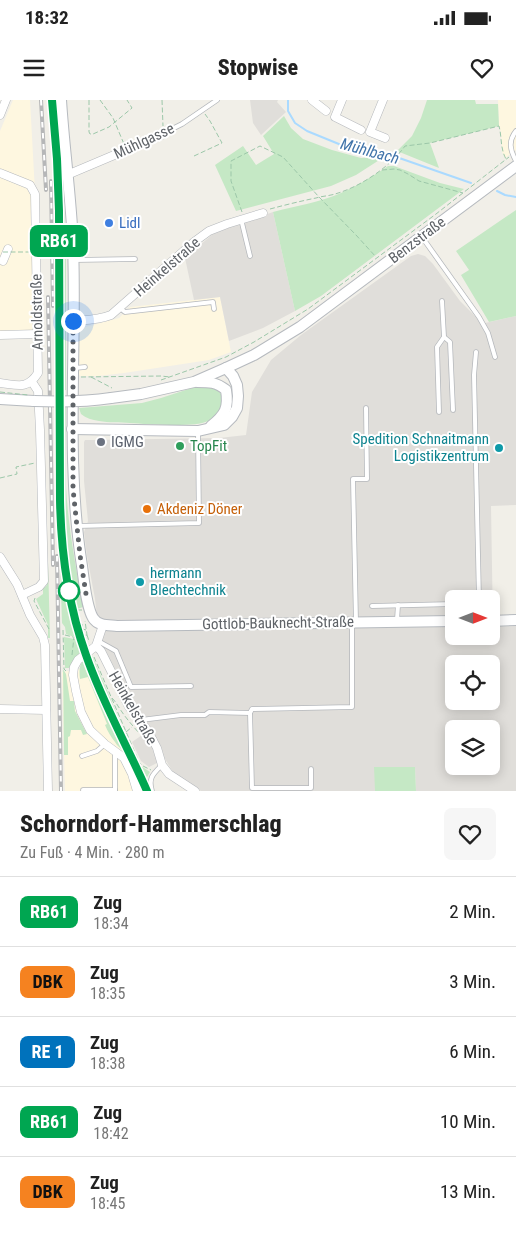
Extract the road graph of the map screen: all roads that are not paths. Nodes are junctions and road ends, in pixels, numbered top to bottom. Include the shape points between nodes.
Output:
1 (6, 100) edge
2 (61, 100) edge
3 (217, 100) edge
4 (312, 100) edge
5 (342, 100) edge
6 (383, 100) edge
7 (326, 110) dead end
8 (0, 115) edge
9 (361, 130) dead end
10 (516, 131) edge
11 (164, 134) joint
12 (385, 138) dead end
13 (516, 161) edge
14 (516, 166) edge
15 (0, 173) edge
16 (68, 175) junction
17 (264, 213) road end
18 (243, 219) junction
19 (422, 237) junction
20 (7, 250) road end
21 (250, 256) dead end
22 (135, 259) dead end
23 (73, 260) junction
24 (3, 261) dead end
25 (442, 301) dead end
26 (120, 308) junction
27 (214, 309) dead end
28 (316, 314) junction
29 (73, 321) junction
30 (38, 334) junction
31 (0, 335) edge
32 (444, 337) junction
33 (476, 352) dead end
34 (495, 357) dead end
35 (84, 367) dead end
36 (73, 368) junction
37 (226, 368) junction
38 (32, 382) junction
39 (170, 382) junction
40 (194, 382) junction
41 (0, 383) edge
42 (226, 390) junction
43 (0, 398) edge
44 (366, 408) dead end
45 (452, 410) dead end
46 (439, 412) dead end
47 (72, 429) junction
48 (203, 430) junction
49 (77, 526) junction
50 (0, 557) edge
51 (479, 590) edge
52 (22, 595) junction
53 (445, 604) edge
54 (398, 605) junction
55 (372, 606) dead end
56 (516, 620) edge
57 (445, 621) edge
58 (500, 621) edge
59 (354, 622) junction
60 (397, 622) junction
61 (103, 625) junction
62 (95, 646) junction
63 (191, 686) dead end
64 (0, 709) edge
65 (46, 710) junction
66 (250, 713) junction
67 (140, 721) junction
68 (105, 744) junction
69 (115, 750) junction
70 (82, 756) dead end
71 (162, 766) junction
72 (311, 769) dead end
73 (83, 790) edge
74 (115, 790) edge
75 (48, 791) edge
76 (136, 791) edge
77 (152, 791) edge
78 (195, 791) edge

1 - 8 street
2 - 16 street
3 - 11 lane, Mühlgasse
4 - 7 street
5 - 9 street via 335,117
6 - 12 street via 370,132
10 - 13 lane via 511,137 511,152
11 - 16 street, Mühlgasse
14 - 19 street, Benzstraße
15 - 30 street, Arnoldstraße via 30,185 35,194
16 - 23 street
17 - 18 street, Heinkelstraße
18 - 21 lane
18 - 26 street, Heinkelstraße via 209,231
19 - 28 street, Benzstraße
19 - 34 lane via 479,317
20 - 24 street
22 - 23 lane
23 - 29 street
25 - 32 lane
26 - 27 lane via 125,312 213,302
26 - 29 street, Heinkelstraße via 103,318
28 - 37 street, Benzstraße via 254,355
28 - 39 street, Benzstraße via 250,352
29 - 36 street
30 - 31 street
30 - 38 street, Arnoldstraße via 38,373
32 - 45 lane via 450,342
32 - 46 lane via 437,347
33 - 51 lane
35 - 36 lane
36 - 47 street
37 - 40 street, Benzstraße
37 - 42 street via 223,378
37 - 48 street via 237,385 237,408 224,425
38 - 41 street via 24,385
38 - 52 street via 38,391 44,581
39 - 40 street, Benzstraße
39 - 43 street, Benzstraße, bridge via 141,394 90,401
40 - 42 street via 218,384
42 - 48 street via 227,407 220,419
44 - 59 lane via 367,479 353,479
47 - 48 street
47 - 49 street
48 - 49 lane via 199,523
49 - 61 street via 87,613
50 - 52 street
52 - 65 street via 45,645
53 - 54 lane
54 - 55 lane
54 - 60 lane
56 - 58 street
57 - 60 street, Gottlob-Bauknecht-Straße
59 - 60 street, Gottlob-Bauknecht-Straße
59 - 61 street, Gottlob-Bauknecht-Straße
59 - 66 lane via 352,707 252,709
61 - 62 street
62 - 63 lane via 116,652 131,687
62 - 67 street, Heinkelstraße via 101,651 129,708
62 - 68 street via 78,660 73,675 81,712 90,730
64 - 65 street
65 - 75 street
66 - 67 lane via 209,712 206,715
66 - 72 lane via 252,788 311,788
67 - 71 street, Heinkelstraße via 157,748
68 - 69 street
68 - 70 lane via 97,751
69 - 74 lane
69 - 76 street via 124,758
71 - 77 lane via 150,779
71 - 78 street
73 - 74 lane

